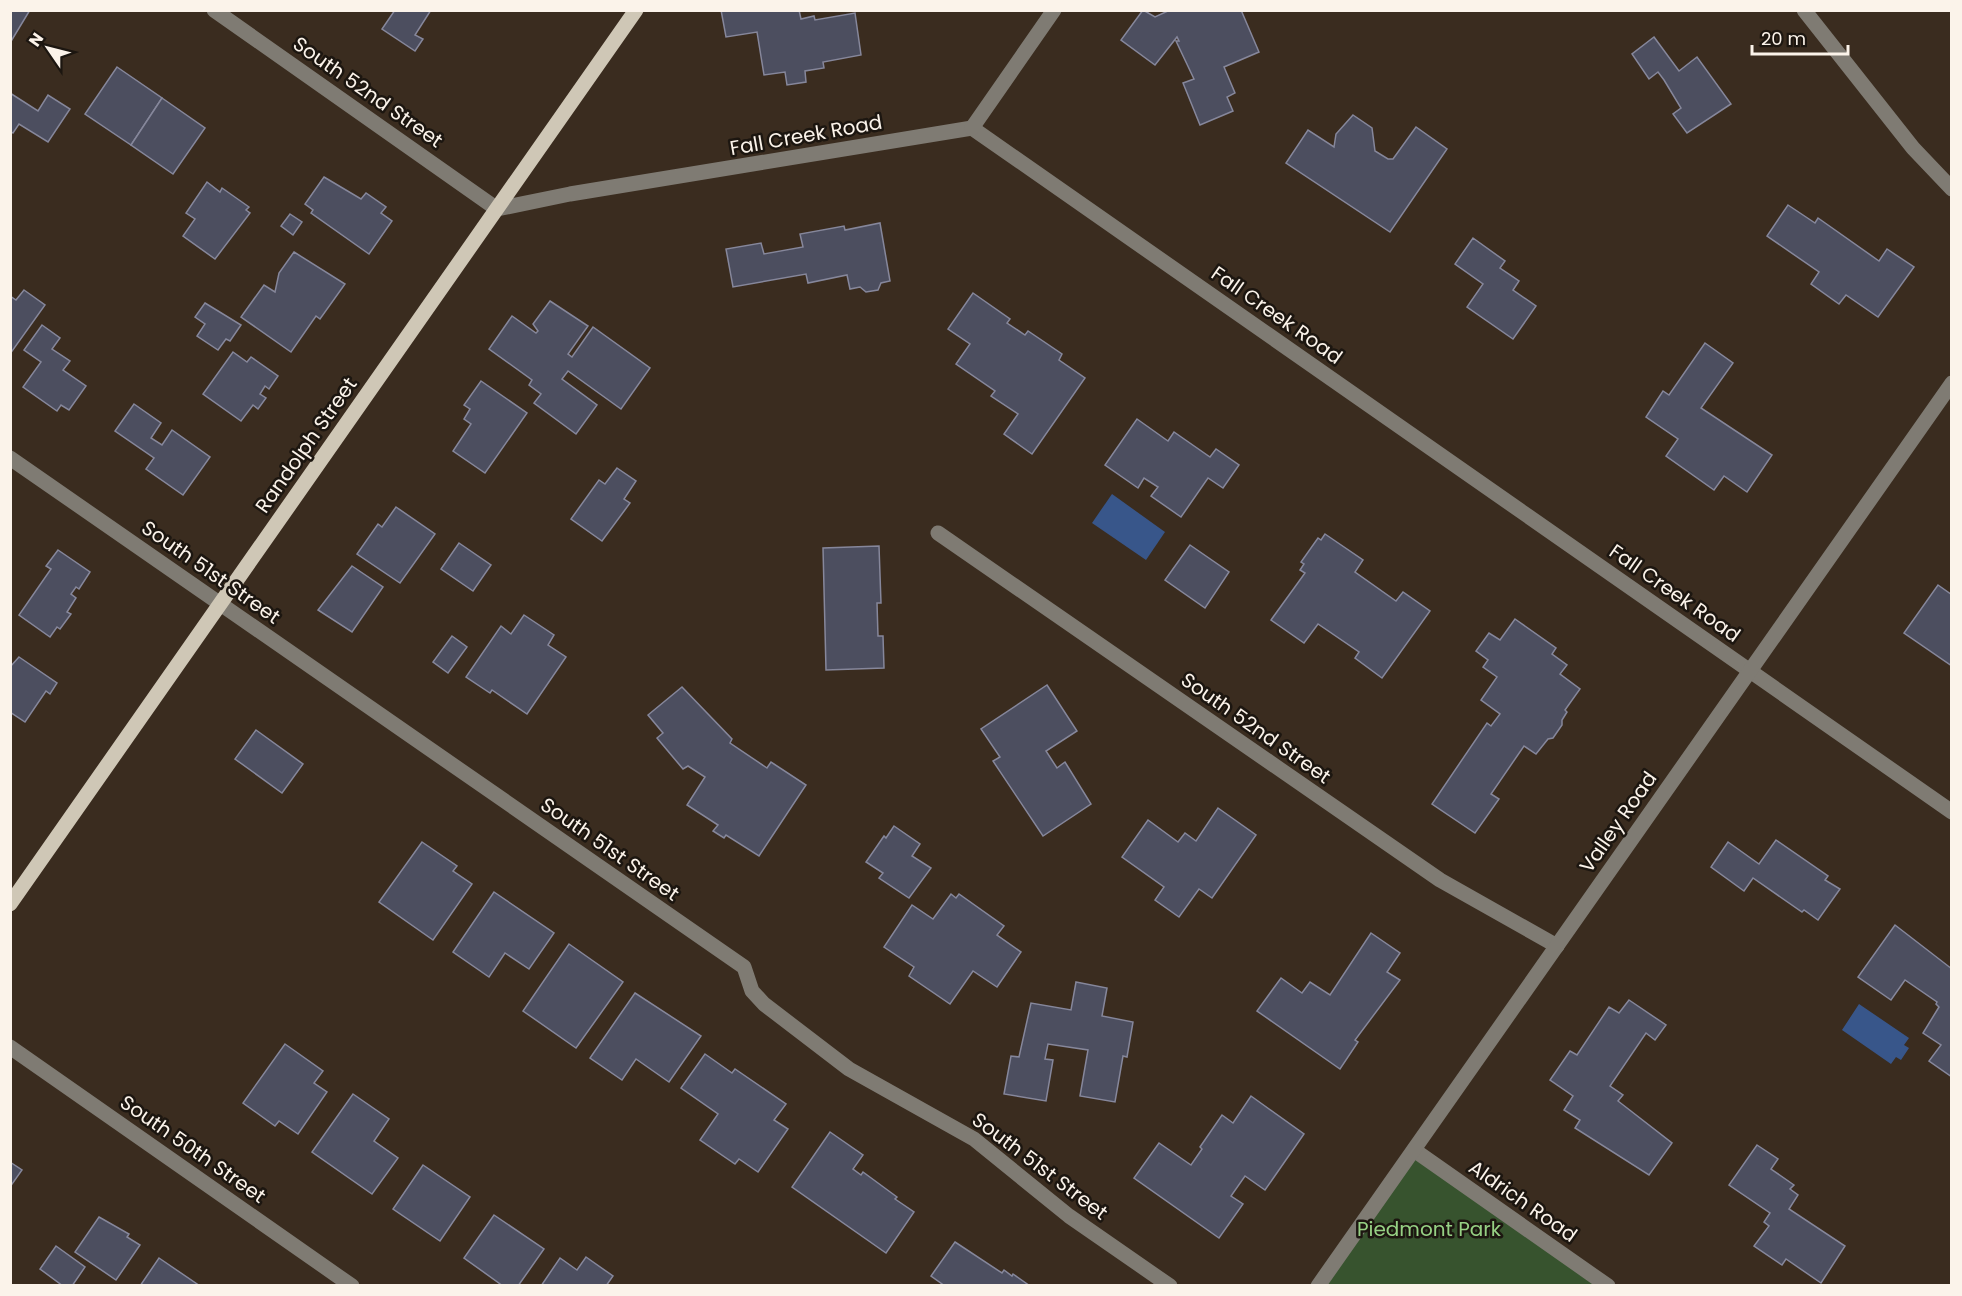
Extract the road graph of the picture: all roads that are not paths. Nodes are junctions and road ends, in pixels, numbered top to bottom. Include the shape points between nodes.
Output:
1 (214, 10) edge
2 (636, 10) edge
3 (1054, 10) edge
4 (1804, 10) edge
5 (972, 128) junction
6 (1952, 189) edge
7 (498, 209) junction
8 (1952, 383) edge
9 (10, 458) edge
10 (938, 533) dead end
11 (221, 604) junction
12 (1749, 671) junction
13 (1952, 812) edge
14 (10, 904) edge
15 (1557, 946) junction
16 (10, 1047) edge
17 (1414, 1150) junction
18 (351, 1286) edge
19 (1170, 1286) edge
20 (1318, 1286) edge
21 (1608, 1286) edge

1 - 7 street, South 52nd Street
2 - 7 main road, Randolph Street
3 - 5 street
4 - 6 street via 1891,122
5 - 7 street, Fall Creek Road
5 - 12 street, Fall Creek Road
7 - 11 main road, Randolph Street
8 - 12 street, Valley Road
9 - 11 street, South 51st Street
10 - 15 street, South 52nd Street via 1440,880
11 - 14 main road, Randolph Street
11 - 19 street, South 51st Street via 744,967 752,991 764,1004 849,1069 974,1139 1069,1216
12 - 13 street, Fall Creek Road
12 - 15 street, Valley Road
15 - 17 street, Valley Road
16 - 18 street, South 50th Street
17 - 20 street, Valley Road
17 - 21 street, Aldrich Road

